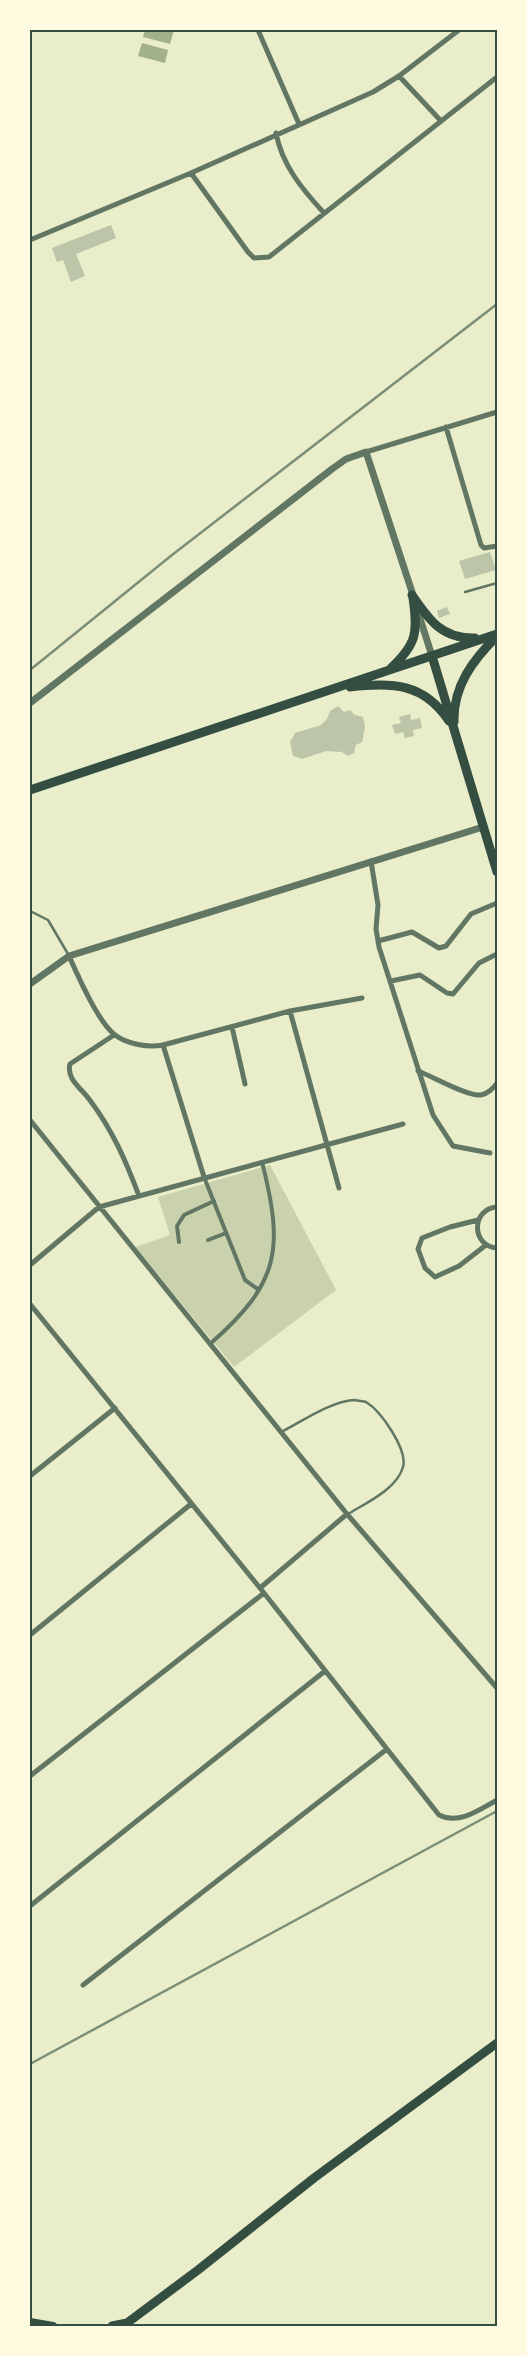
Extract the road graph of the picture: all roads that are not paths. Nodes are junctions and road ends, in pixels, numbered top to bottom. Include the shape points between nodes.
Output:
1 (258, 30) edge
2 (459, 30) edge
3 (398, 76) junction
4 (497, 77) edge
5 (440, 121) junction
6 (299, 124) junction
7 (276, 133) junction
8 (191, 173) junction
9 (324, 213) junction
10 (30, 240) edge
11 (497, 412) edge
12 (446, 427) junction
13 (366, 452) junction
14 (497, 546) edge
15 (497, 582) edge
16 (465, 592) dead end
17 (412, 595) junction
18 (497, 635) edge
19 (485, 638) junction
20 (432, 656) junction
21 (389, 670) junction
22 (330, 689) junction
23 (30, 703) edge
24 (454, 730) junction
25 (30, 790) edge
26 (483, 826) junction
27 (371, 861) junction
28 (497, 872) edge
29 (497, 903) edge
30 (30, 911) edge
31 (378, 941) junction
32 (497, 954) edge
33 (69, 956) junction
34 (391, 981) junction
35 (30, 984) edge
36 (362, 998) dead end
37 (290, 1011) junction
38 (232, 1027) junction
39 (114, 1035) junction
40 (163, 1045) junction
41 (418, 1071) junction
42 (497, 1083) edge
43 (245, 1084) dead end
44 (30, 1120) edge
45 (403, 1124) dead end
46 (328, 1143) junction
47 (490, 1153) dead end
48 (262, 1162) junction
49 (204, 1177) junction
50 (339, 1188) dead end
51 (139, 1196) junction
52 (214, 1201) junction
53 (99, 1207) junction
54 (497, 1207) edge
55 (478, 1220) junction
56 (226, 1233) junction
57 (208, 1240) dead end
58 (179, 1242) dead end
59 (486, 1245) junction
60 (497, 1248) edge
61 (30, 1265) edge
62 (260, 1290) junction
63 (30, 1304) edge
64 (210, 1344) junction
65 (115, 1408) junction
66 (281, 1432) junction
67 (30, 1476) edge
68 (191, 1504) junction
69 (347, 1514) junction
70 (262, 1590) junction
71 (30, 1635) edge
72 (325, 1671) junction
73 (497, 1688) edge
74 (387, 1749) junction
75 (30, 1776) edge
76 (497, 1800) edge
77 (30, 1906) edge
78 (83, 1985) dead end
79 (497, 2043) edge
80 (30, 2322) edge
81 (125, 2324) edge
82 (53, 2326) edge
83 (112, 2326) edge

1 - 6 street
2 - 3 street
3 - 5 street
3 - 6 street via 373,92
4 - 5 street
5 - 9 street
6 - 7 street
7 - 8 street
7 - 9 street via 279,151 288,166
8 - 9 street via 254,258 269,257
8 - 10 street
11 - 12 street
12 - 13 street
12 - 14 street via 482,545 484,548
13 - 17 street
13 - 23 street via 346,459 332,469
15 - 16 lane
17 - 19 main road via 430,620 445,633
17 - 20 street
17 - 21 main road via 416,632 413,642
18 - 19 main road
18 - 24 main road via 467,670 456,702
19 - 20 main road
20 - 21 main road
20 - 24 main road
21 - 22 main road
22 - 24 main road via 403,686 415,690 436,705
22 - 25 main road
24 - 26 main road
26 - 27 street
26 - 28 main road
27 - 31 street via 378,905
27 - 33 street
29 - 31 street via 471,914 446,946 439,948 412,932
30 - 33 lane via 48,920
31 - 34 street
32 - 34 street via 479,963 453,994 420,975
33 - 35 street
33 - 39 street via 89,997
34 - 41 street
36 - 37 street
37 - 38 street
37 - 46 street
38 - 40 street
38 - 43 street
39 - 40 street via 129,1042
39 - 51 street via 70,1064 68,1070 124,1155
40 - 49 street
41 - 42 street via 481,1095
41 - 47 street via 433,1115 453,1146
44 - 53 street
45 - 46 street
46 - 48 street
46 - 50 street
48 - 49 street
48 - 62 street via 275,1220 275,1243
49 - 51 street
49 - 52 street
51 - 53 street
52 - 56 street
52 - 58 street via 184,1215 177,1226
53 - 61 street
53 - 64 street
54 - 55 street via 487,1210
55 - 59 street via 478,1234
55 - 59 street via 422,1238 418,1249 425,1268 434,1277 459,1266
56 - 57 street
56 - 62 street via 245,1280
59 - 60 street
62 - 64 street via 244,1312
63 - 65 street
64 - 66 street
65 - 67 street
65 - 68 street
66 - 69 street
66 - 69 lane via 336,1403 353,1400 365,1401 380,1415 403,1452 403,1467 394,1481 375,1498
68 - 70 street
68 - 71 street
69 - 70 street
69 - 73 street
70 - 72 street
70 - 75 street
72 - 74 street
72 - 77 street
74 - 76 street via 434,1810 448,1820 472,1814
74 - 78 street
79 - 81 main road via 314,2178
80 - 82 main road
81 - 83 main road

